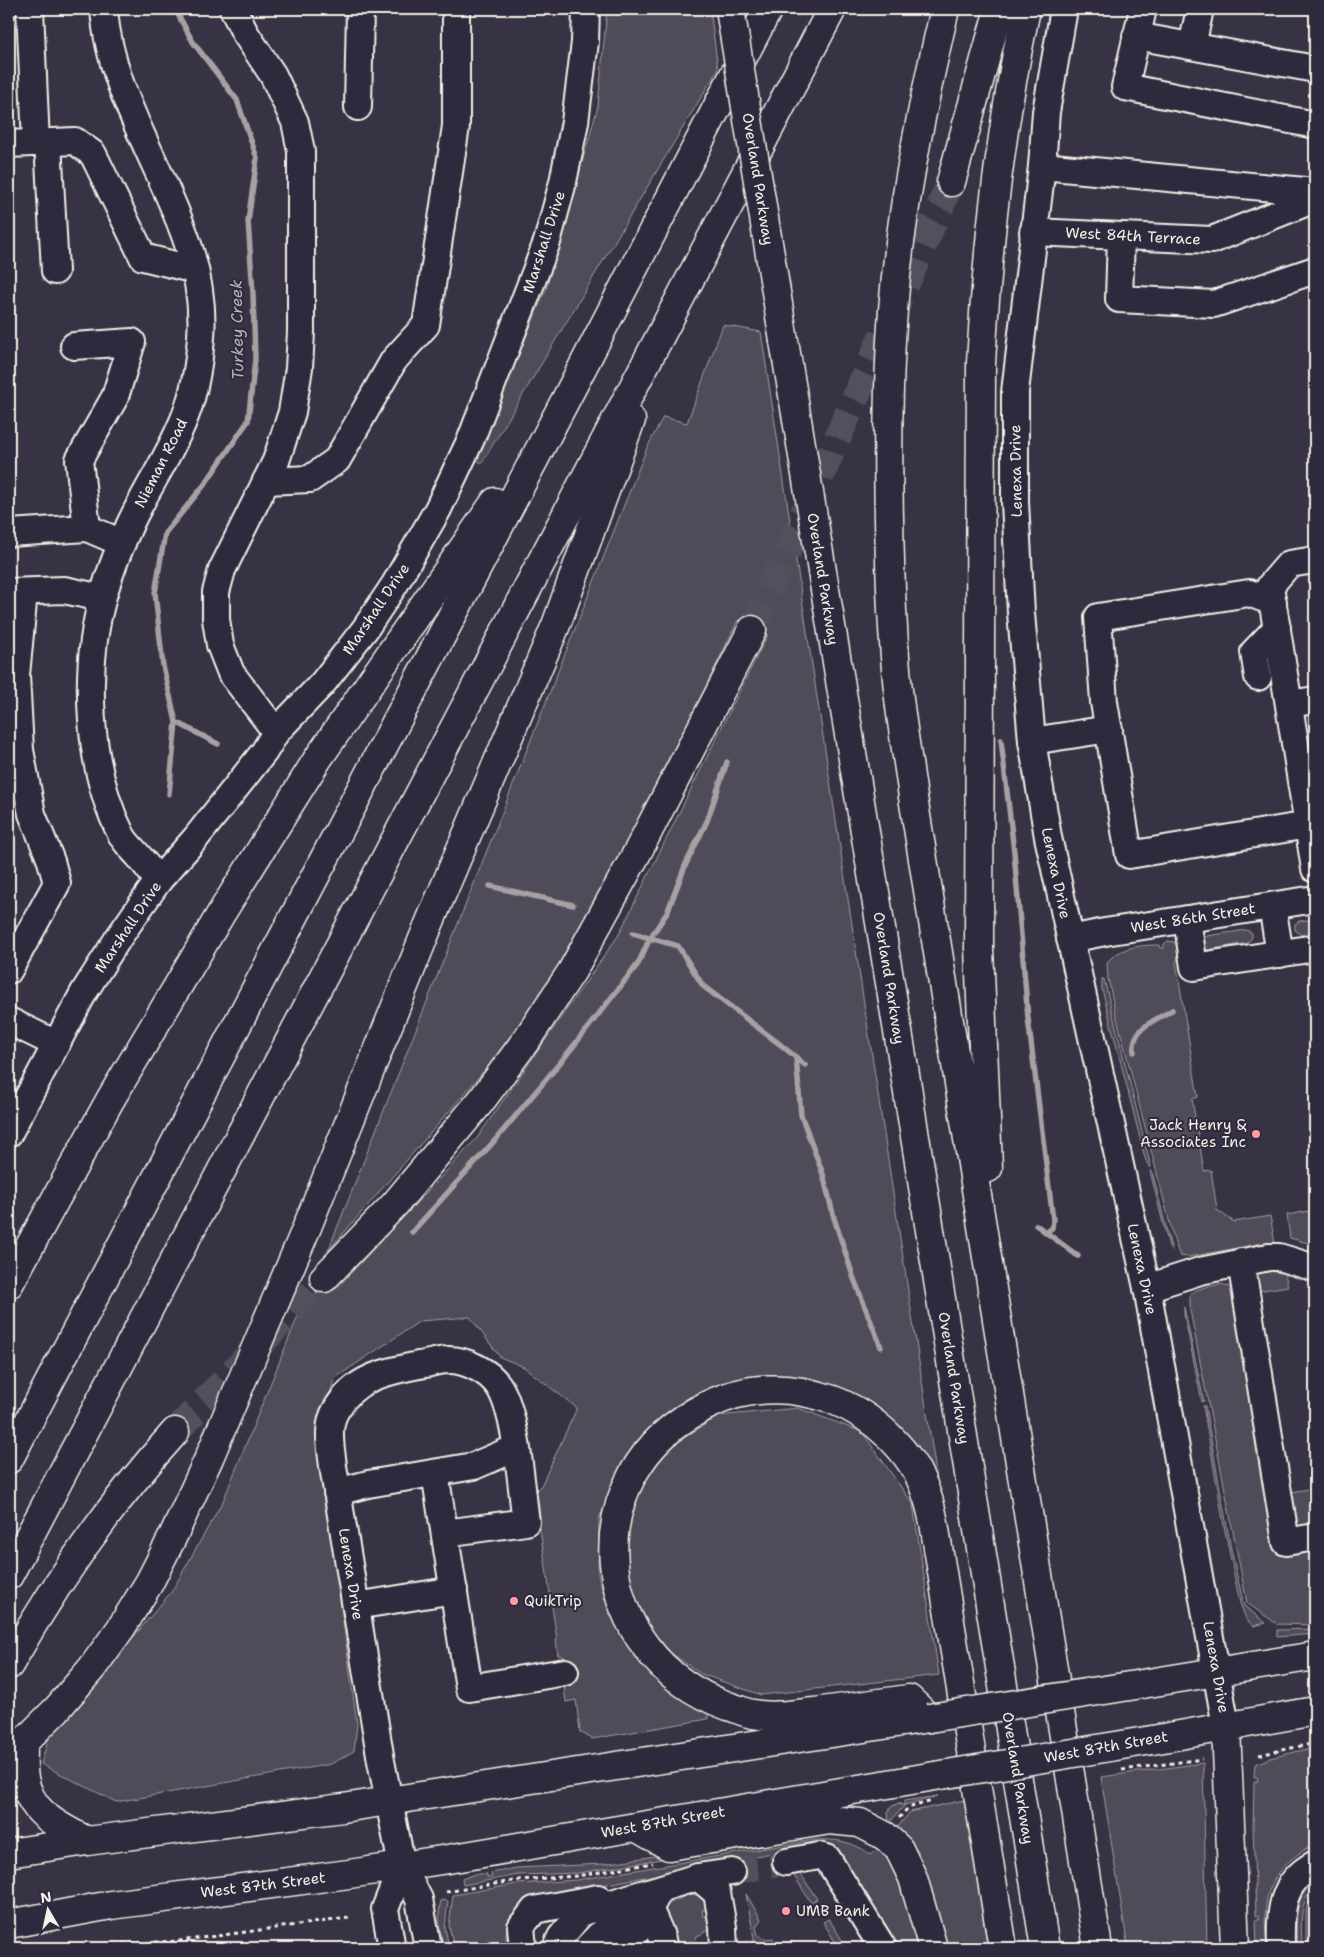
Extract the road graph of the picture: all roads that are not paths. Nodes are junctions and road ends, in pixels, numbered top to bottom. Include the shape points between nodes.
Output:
1 (30, 9) edge
2 (104, 9) edge
3 (233, 9) edge
4 (360, 9) edge
5 (456, 9) edge
6 (586, 9) edge
7 (730, 9) edge
8 (768, 9) edge
9 (832, 9) edge
10 (945, 9) edge
11 (999, 9) edge
12 (1026, 9) edge
13 (1064, 9) edge
14 (1143, 9) edge
15 (1200, 9) edge
16 (1136, 36) junction
17 (1192, 46) junction
18 (1315, 69) edge
19 (358, 107) dead end
20 (1315, 125) edge
21 (42, 143) junction
22 (9, 144) edge
23 (1042, 166) junction
24 (951, 182) tunnel mouth
25 (1315, 192) edge
26 (1315, 199) edge
27 (1033, 232) junction
28 (1121, 236) junction
29 (195, 270) junction
30 (1315, 270) edge
31 (54, 271) dead end
32 (667, 320) junction
33 (74, 346) dead end
34 (567, 397) junction
35 (266, 480) junction
36 (87, 528) junction
37 (9, 533) edge
38 (122, 543) junction
39 (1315, 562) edge
40 (16, 592) edge
41 (102, 598) junction
42 (1273, 602) junction
43 (1277, 628) junction
44 (752, 630) tunnel mouth
45 (1258, 677) dead end
46 (1315, 700) edge
47 (1289, 704) junction
48 (1109, 729) junction
49 (276, 732) junction
50 (1032, 741) junction
51 (1308, 825) junction
52 (1315, 869) edge
53 (158, 881) junction
54 (1315, 900) edge
55 (1272, 906) junction
56 (1187, 919) junction
57 (1070, 939) junction
58 (1315, 948) edge
59 (1280, 954) junction
60 (9, 970) edge
61 (9, 1021) edge
62 (56, 1044) junction
63 (9, 1133) edge
64 (1240, 1262) junction
65 (1315, 1268) edge
66 (324, 1278) tunnel mouth
67 (9, 1284) edge
68 (1147, 1288) junction
69 (993, 1292) junction
70 (175, 1432) tunnel mouth
71 (516, 1448) junction
72 (9, 1459) edge
73 (435, 1473) junction
74 (337, 1492) junction
75 (445, 1533) junction
76 (1315, 1537) edge
77 (9, 1575) edge
78 (454, 1590) junction
79 (356, 1606) junction
80 (1315, 1656) edge
81 (9, 1665) edge
82 (1217, 1671) junction
83 (565, 1672) dead end
84 (1315, 1711) edge
85 (929, 1718) junction
86 (1226, 1726) junction
87 (16, 1750) edge
88 (390, 1801) junction
89 (636, 1827) junction
90 (87, 1841) junction
91 (9, 1854) edge
92 (786, 1862) tunnel mouth
93 (1315, 1864) edge
94 (402, 1866) junction
95 (732, 1872) tunnel mouth
96 (698, 1877) junction
97 (655, 1898) junction
98 (9, 1924) edge
99 (525, 1930) edge
100 (392, 1948) edge
101 (428, 1948) edge
102 (556, 1948) edge
103 (574, 1948) edge
104 (587, 1948) edge
105 (601, 1948) edge
106 (618, 1948) edge
107 (664, 1948) edge
108 (724, 1948) edge
109 (883, 1948) edge
110 (933, 1948) edge
111 (1003, 1948) edge
112 (1045, 1948) edge
113 (1098, 1948) edge
114 (1235, 1948) edge
115 (1282, 1948) edge

1 - 21 street
2 - 29 street, Nieman Road via 122,89 179,222
3 - 35 street via 273,75 295,122 301,151 299,368 292,412 276,461
4 - 19 street
5 - 35 street via 456,126 426,325 394,360 337,460 310,479
6 - 49 street, Marshall Drive via 575,122 547,242 471,439 438,509 395,584 322,684
7 - 112 main road, Overland Parkway, bridge
8 - 34 main road
9 - 32 main road
10 - 69 main road via 922,107 896,284 887,405 891,589 898,690 913,797
11 - 24 main road
12 - 69 main road via 995,189 984,294 981,363 979,948
13 - 23 street, Lenexa Drive via 1046,112
14 - 16 street
15 - 17 street
16 - 17 street
16 - 20 street via 1125,87
17 - 18 street
21 - 22 street
21 - 29 street via 75,141 93,154 144,257
21 - 31 street
23 - 25 street
23 - 27 street, Lenexa Drive
26 - 28 street, West 84th Terrace via 1212,240
27 - 28 street, West 84th Terrace
27 - 50 street, Lenexa Drive via 1015,392 1015,502
28 - 30 street via 1119,299 1214,304
29 - 38 street, Nieman Road via 200,296 201,334 196,378 174,440
32 - 77 main road
32 - 87 main road via 556,625 209,1458 149,1583 121,1628 57,1709
33 - 36 street via 132,342 116,397 79,460
34 - 67 main road via 318,760 227,903 110,1100
34 - 72 main road
35 - 49 street via 222,570 216,592 216,619 220,645 231,673
36 - 37 street
36 - 38 street
38 - 41 street, Nieman Road
39 - 42 street via 1289,564 1270,586
40 - 41 street via 64,590
40 - 60 street via 20,750 32,814 57,883
41 - 53 street, Nieman Road via 94,646 91,705 98,759 108,802 122,836
42 - 43 street
42 - 48 street via 1249,593 1098,617
43 - 45 street via 1254,652
43 - 47 street
44 - 66 main road via 638,851 572,971 537,1024 440,1151 395,1204
46 - 47 street
47 - 51 street
48 - 50 street
48 - 51 street via 1129,855
49 - 53 street, Marshall Drive via 219,809
50 - 57 street, Lenexa Drive
51 - 52 street
53 - 62 street, Marshall Drive via 84,992
54 - 55 street, West 86th Street
55 - 56 street, West 86th Street
55 - 59 street
56 - 57 street, West 86th Street
56 - 59 street via 1194,967
57 - 68 street, Lenexa Drive
58 - 59 street
61 - 62 street
62 - 63 street, Marshall Drive
64 - 65 street via 1279,1257
64 - 68 street
64 - 76 street via 1286,1542
68 - 82 street, Lenexa Drive
69 - 113 main road
70 - 81 main road via 82,1549
71 - 73 street via 474,1466
71 - 74 street, Lenexa Drive via 505,1397 497,1384 474,1366 449,1360 382,1372 359,1384 334,1412 330,1430
71 - 75 street via 526,1522
73 - 74 street
73 - 75 street
74 - 79 street, Lenexa Drive
75 - 78 street
78 - 79 street
78 - 83 street via 469,1688
79 - 88 street, Lenexa Drive
80 - 82 main road
82 - 85 main road, bridge
82 - 86 street, Lenexa Drive
84 - 86 main road, West 87th Street
85 - 88 main road
85 - 111 main road via 909,1699 782,1715 753,1714 695,1691 659,1663 629,1621 621,1598 613,1553 614,1529 626,1488 641,1458 675,1424 718,1400 746,1391 797,1391 820,1396 862,1414 898,1446 914,1469 926,1492 934,1523
86 - 89 main road, West 87th Street, bridge via 938,1788
86 - 114 main road
87 - 90 main road via 31,1800 50,1822
88 - 90 main road
88 - 94 street, Lenexa Drive
89 - 94 main road, West 87th Street
89 - 110 main road via 669,1846 830,1820 860,1823 885,1836 898,1849 912,1878
90 - 91 main road
92 - 109 street via 819,1856 827,1858
93 - 115 street via 1302,1872 1288,1891 1281,1915
94 - 98 main road, West 87th Street via 110,1905
94 - 100 street via 385,1909
94 - 101 street via 420,1899
95 - 96 street
96 - 97 street
96 - 108 street via 717,1893
97 - 99 street via 534,1910
97 - 102 street via 582,1912
97 - 103 street via 603,1916 581,1934
97 - 104 street via 610,1924
97 - 105 street
97 - 106 street via 635,1934
97 - 107 street

